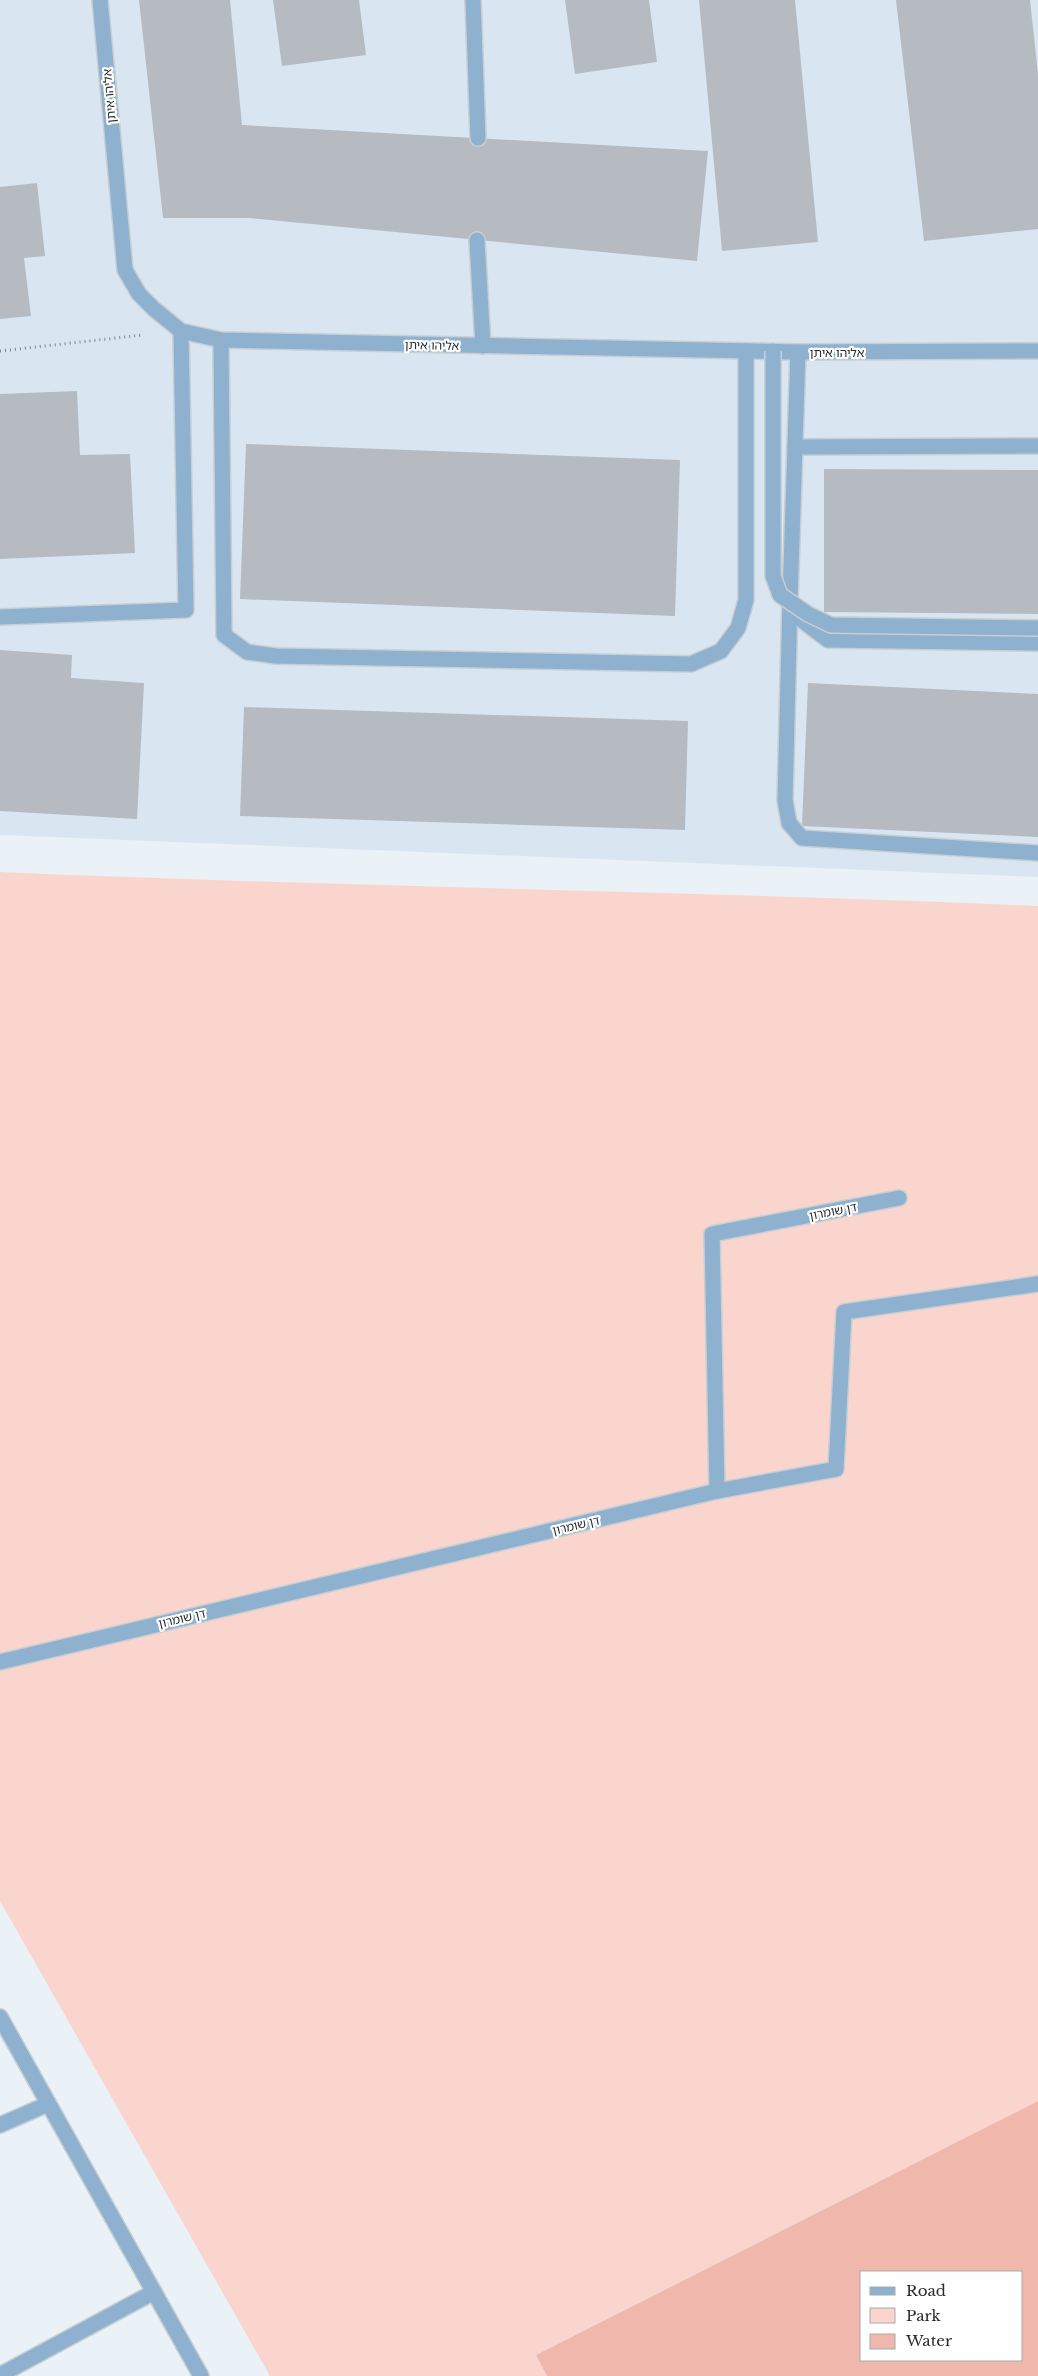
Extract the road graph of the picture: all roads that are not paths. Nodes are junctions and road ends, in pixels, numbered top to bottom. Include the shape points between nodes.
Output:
1 (100, 0) edge
2 (473, 0) edge
3 (478, 138) dead end
4 (477, 240) dead end
5 (181, 330) junction
6 (220, 340) junction
7 (483, 346) junction
8 (746, 351) junction
9 (773, 351) junction
10 (1038, 351) edge
11 (798, 352) junction
12 (1038, 446) edge
13 (794, 447) junction
14 (790, 600) junction
15 (0, 616) edge
16 (1038, 628) edge
17 (1038, 644) edge
18 (1038, 854) edge
19 (898, 1198) dead end
20 (1037, 1284) edge
21 (717, 1491) junction
22 (0, 1662) edge
23 (0, 2017) edge
24 (48, 2104) junction
25 (0, 2125) edge
26 (154, 2292) junction
27 (0, 2375) edge
28 (201, 2376) edge

1 - 5 street, אליהו איתן via 125,270 139,294
2 - 3 street
4 - 7 street
5 - 6 street, אליהו איתן
5 - 15 street via 186,610
6 - 7 street, אליהו איתן
6 - 8 street via 224,636 247,652 296,656 691,664 721,651 738,628 746,600
7 - 8 street, אליהו איתן
8 - 9 street, אליהו איתן
9 - 11 street, אליהו איתן
9 - 16 street, bridge via 773,576 780,595 831,625
10 - 11 street, אליהו איתן
11 - 13 street
12 - 13 street
13 - 14 street
14 - 17 street via 803,621 828,640
14 - 18 street via 785,800 788,823 802,838
19 - 21 street, דן שומרון via 712,1234
20 - 21 street via 844,1312 836,1469
21 - 22 street, דן שומרון
23 - 24 street
24 - 25 street
24 - 26 street
26 - 27 street
26 - 28 street

